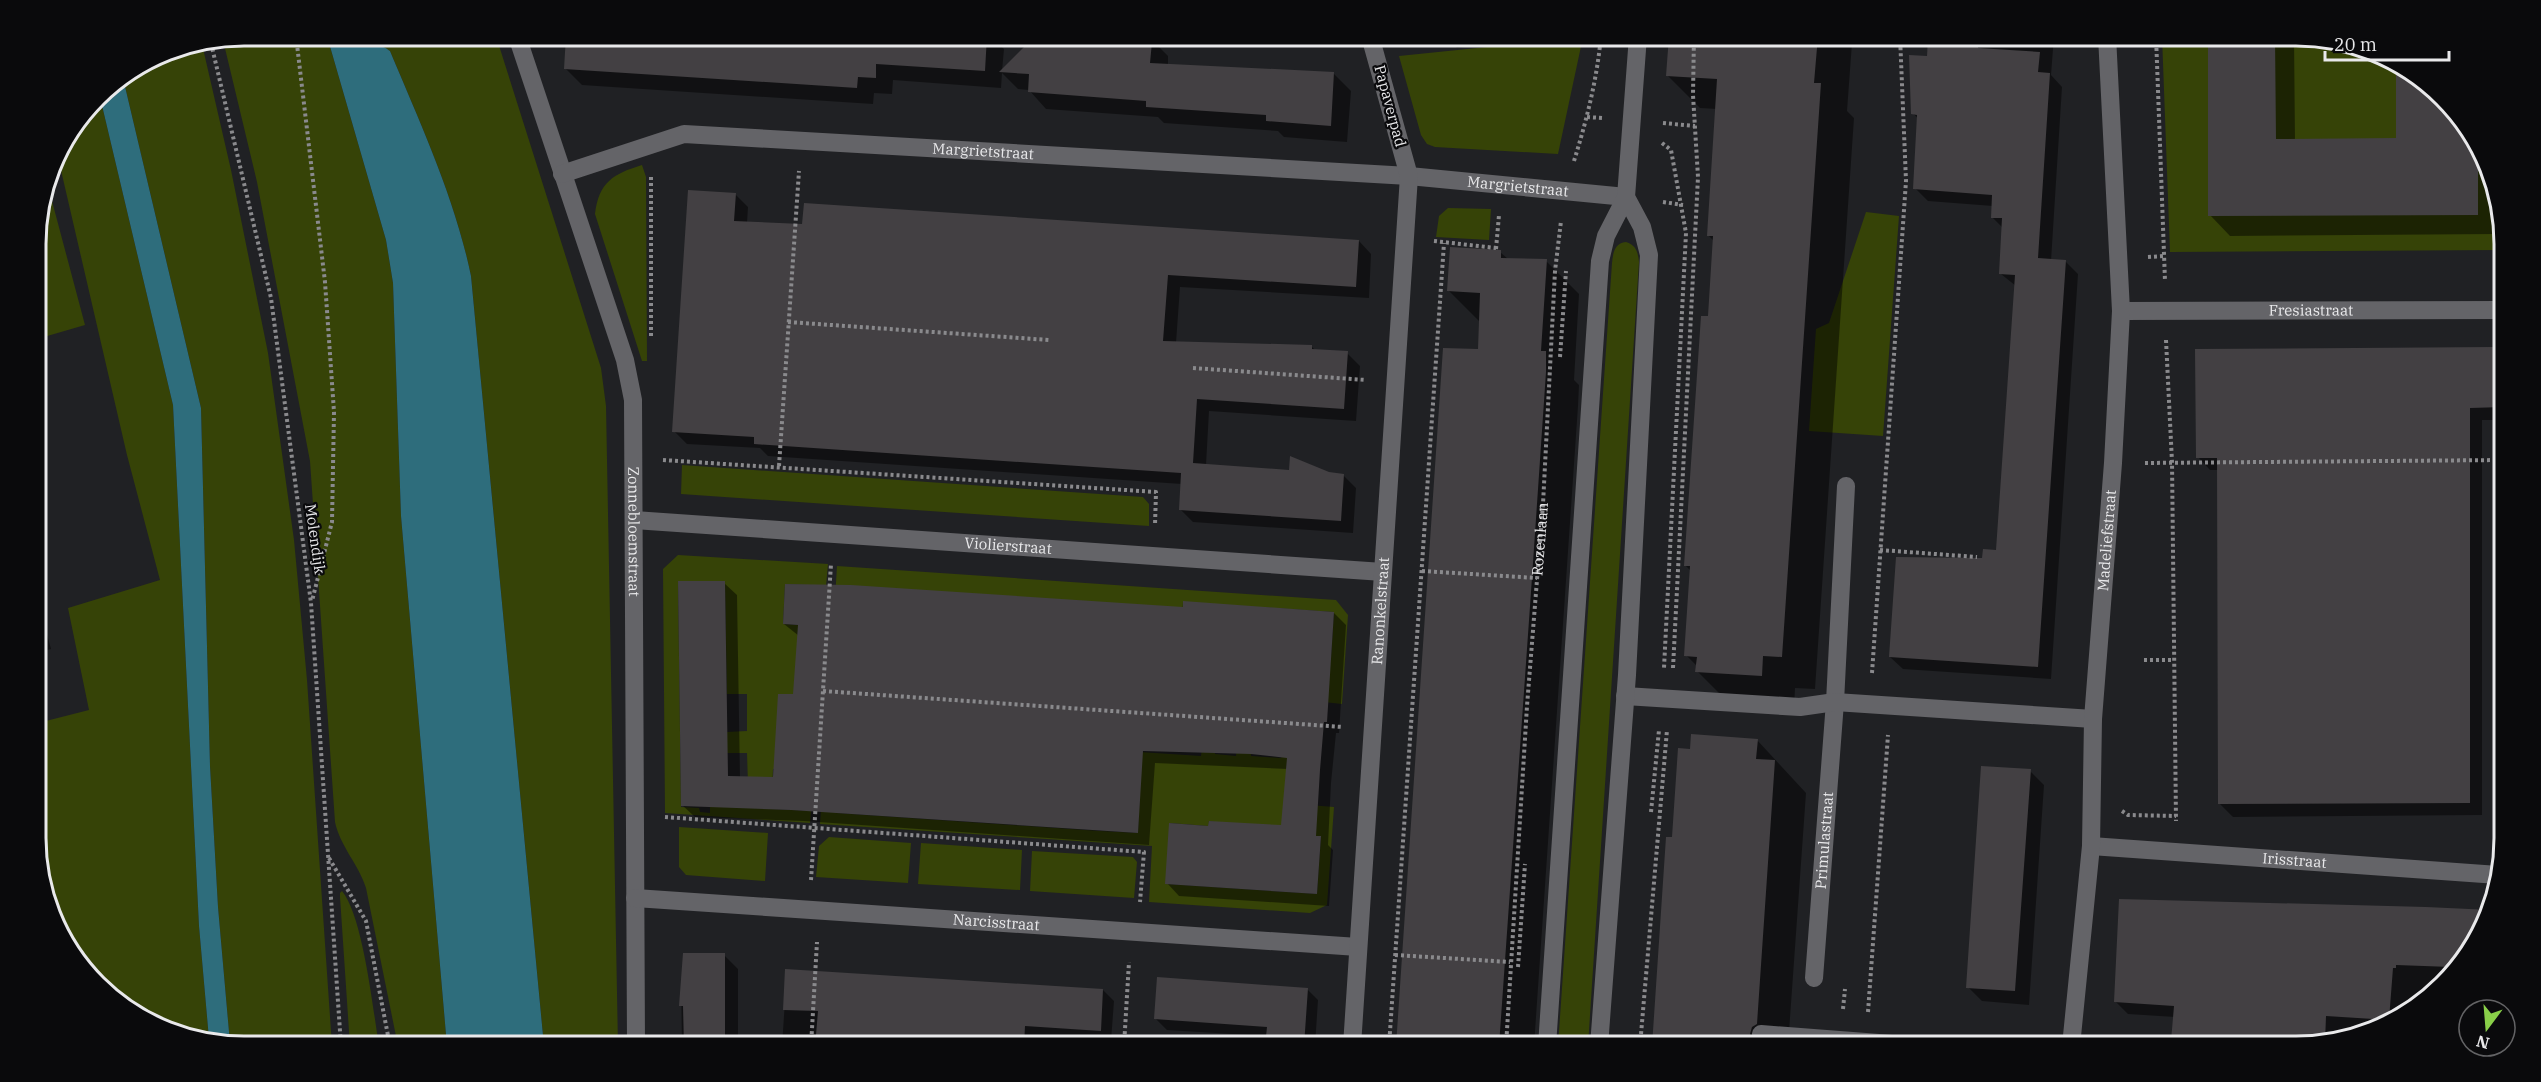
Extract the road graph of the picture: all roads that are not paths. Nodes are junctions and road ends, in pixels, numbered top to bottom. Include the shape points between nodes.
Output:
1 (520, 46) edge
2 (1374, 46) edge
3 (1637, 46) edge
4 (2108, 46) edge
5 (562, 174) junction
6 (1409, 176) junction
7 (1626, 197) junction
8 (2494, 310) edge
9 (2121, 311) junction
10 (1846, 486) dead end
11 (634, 520) junction
12 (1383, 572) junction
13 (1624, 696) junction
14 (1836, 702) junction
15 (2093, 719) junction
16 (2091, 846) junction
17 (2491, 875) edge
18 (634, 898) junction
19 (1358, 947) junction
20 (1814, 978) dead end
21 (1761, 1034) dead end
22 (1353, 1035) edge
23 (1548, 1035) edge
24 (1600, 1035) edge
25 (1778, 1035) edge
26 (2072, 1035) edge
27 (636, 1036) edge

1 - 5 street, Zonnebloemstraat
2 - 6 street, Papaverpad
3 - 7 street
4 - 9 street, Madeliefstraat
5 - 6 street, Margrietstraat via 684,134
5 - 11 street, Zonnebloemstraat via 625,360 633,400
6 - 7 street, Margrietstraat
6 - 12 street, Ranonkelstraat
7 - 13 street via 1642,226 1649,255
7 - 23 street via 1606,236 1600,261
8 - 9 street, Fresiastraat
9 - 15 street, Madeliefstraat
10 - 14 street, Primulastraat
11 - 12 street, Violierstraat
11 - 18 street, Zonnebloemstraat
12 - 19 street, Ranonkelstraat
13 - 14 street via 1800,707
13 - 24 street
14 - 15 street
14 - 20 street, Primulastraat
15 - 16 street, Madeliefstraat
16 - 17 street, Irisstraat
16 - 26 street, Madeliefstraat
18 - 19 street, Narcisstraat
18 - 27 street, Zonnebloemstraat
19 - 22 street, Ranonkelstraat
21 - 25 street

